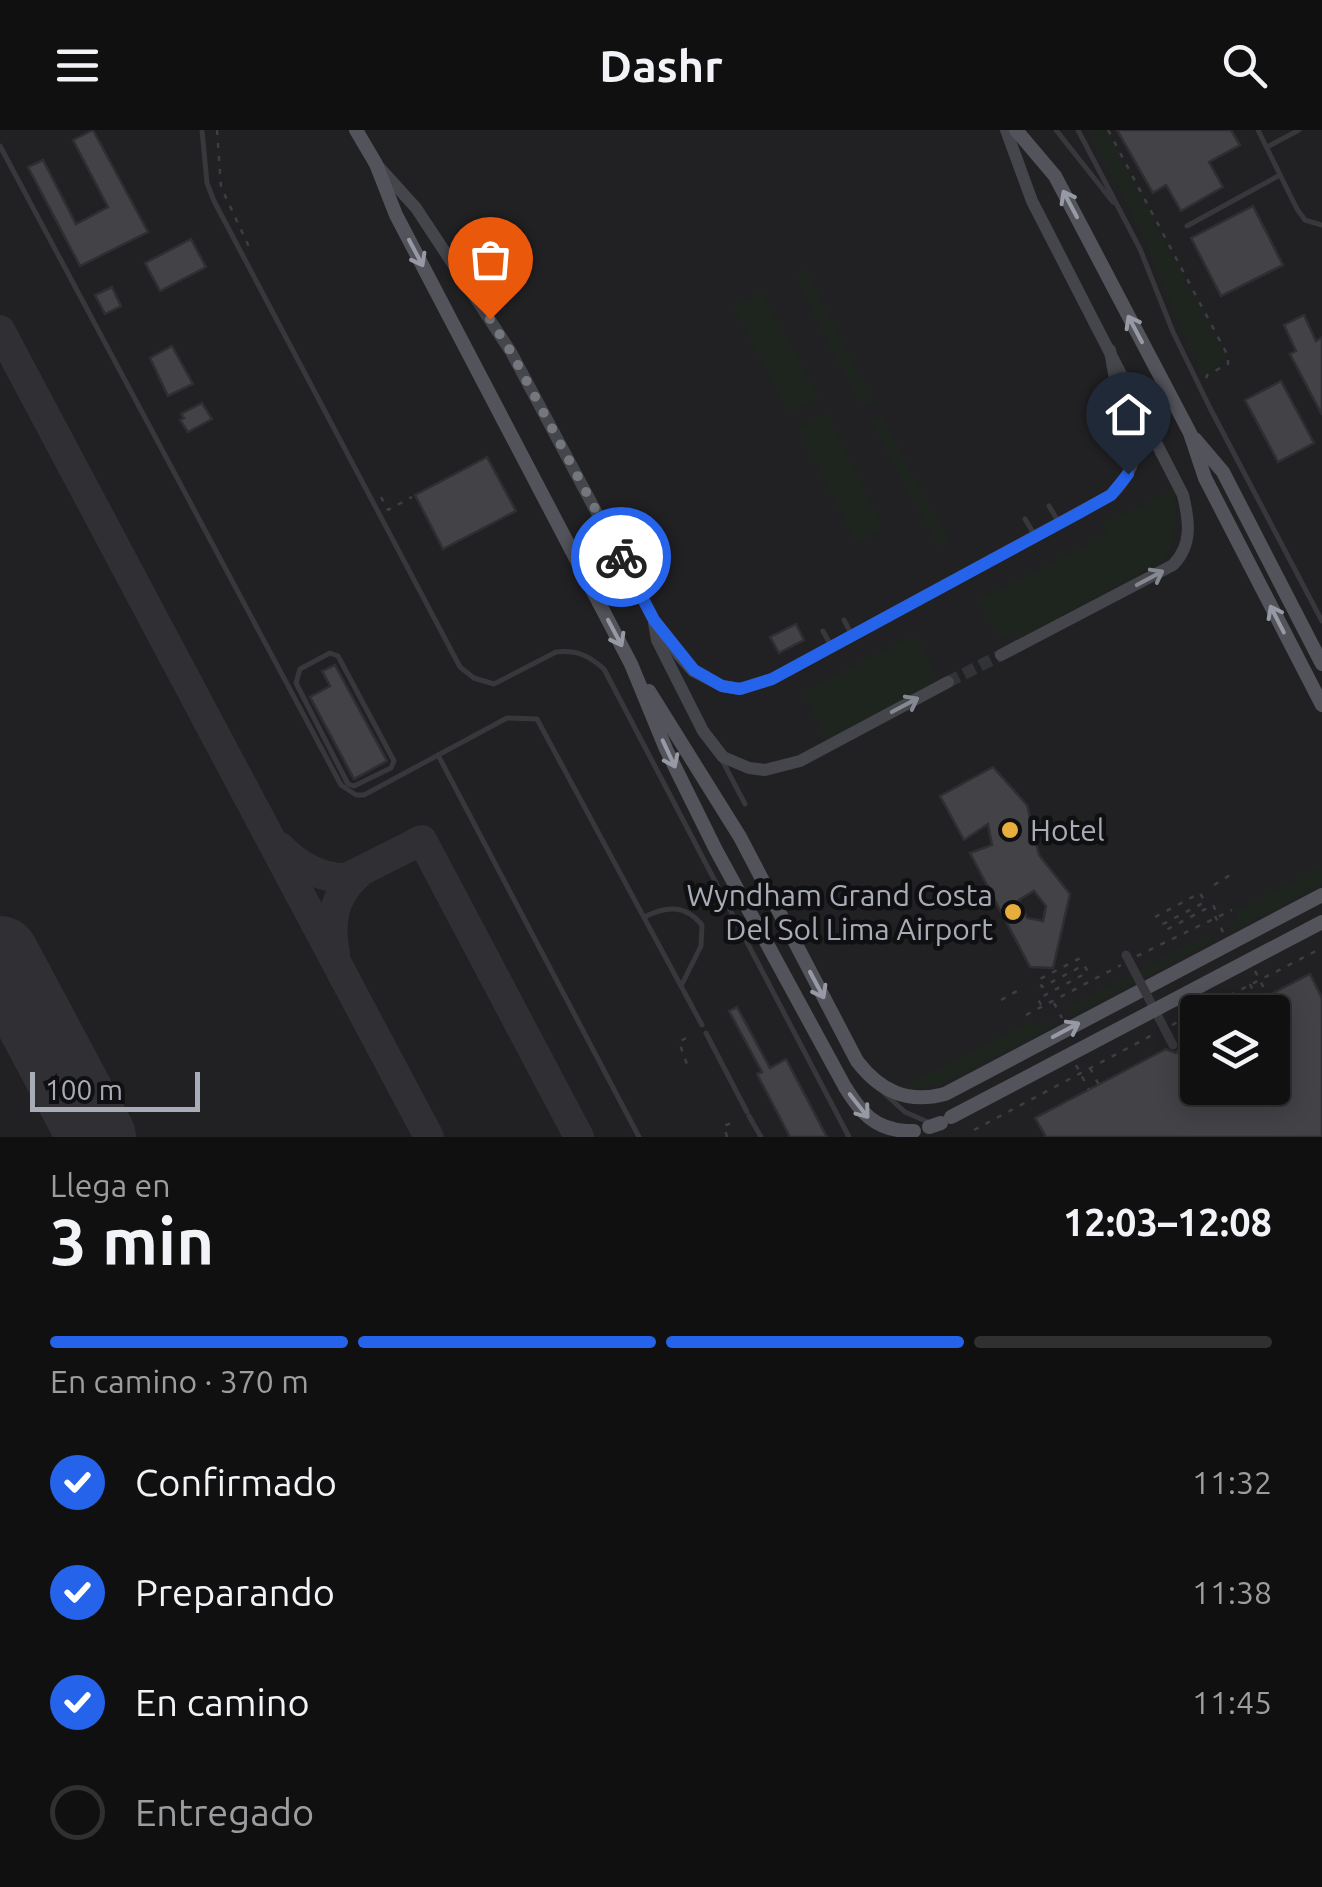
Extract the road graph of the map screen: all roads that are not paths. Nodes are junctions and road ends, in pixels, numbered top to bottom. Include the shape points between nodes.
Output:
1 (202, 130) edge
2 (356, 130) edge
3 (1006, 130) edge
4 (1016, 130) edge
5 (1056, 130) edge
6 (1078, 130) edge
7 (1258, 130) edge
8 (1299, 130) edge
9 (0, 146) edge
10 (1266, 148) junction
11 (376, 164) junction
12 (1280, 175) junction
13 (1121, 212) junction
14 (1322, 224) edge
15 (1187, 226) dead end
16 (1110, 350) junction
17 (1190, 433) junction
18 (1050, 506) dead end
19 (600, 518) junction
20 (1025, 519) dead end
21 (1059, 524) junction
22 (628, 527) dead end
23 (1035, 537) junction
24 (654, 620) junction
25 (844, 620) dead end
26 (1322, 621) edge
27 (823, 631) dead end
28 (852, 635) junction
29 (832, 646) junction
30 (1002, 655) tunnel mouth
31 (631, 664) junction
32 (1322, 664) edge
33 (756, 673) dead end
34 (772, 679) junction
35 (948, 682) tunnel mouth
36 (1322, 705) edge
37 (316, 731) junction
38 (718, 752) junction
39 (438, 755) junction
40 (745, 804) dead end
41 (1322, 894) edge
42 (644, 917) junction
43 (1322, 925) edge
44 (1126, 955) dead end
45 (681, 986) junction
46 (702, 1025) dead end
47 (706, 1033) dead end
48 (1174, 1045) dead end
49 (872, 1080) junction
50 (895, 1105) junction
51 (639, 1137) edge
52 (761, 1137) edge
53 (849, 1137) edge
54 (916, 1137) edge

1 - 53 lane via 214,201 460,667 494,684 567,651 581,652 604,669
2 - 11 main road
3 - 16 main road via 1032,201
17 -> 4 main road via 1055,176
5 - 13 lane
6 - 13 lane
7 - 10 lane
8 - 10 lane
9 - 37 lane
10 - 12 lane
11 - 19 main road via 416,208 511,352
11 -> 31 main road via 396,215
12 - 14 lane via 1306,220
12 - 15 lane
13 - 26 lane via 1210,408
16 - 21 main road via 1133,427 1131,464 1111,495
30 -> 16 main road via 1119,601 1173,565 1186,546 1182,495
17 - 32 main road via 1224,472
36 -> 17 main road via 1205,478
18 - 21 lane
19 - 22 lane
19 - 24 main road
20 - 23 lane
21 - 23 main road
23 - 28 main road
24 - 34 main road via 707,680 740,689
24 - 38 main road via 657,640
25 - 28 lane
27 - 29 lane
28 - 29 main road
29 - 34 main road
31 -> 43 main road, bridge via 716,850 856,1105 884,1128 914,1131 940,1122
31 -> 49 main road via 740,836
33 - 34 lane
38 -> 35 main road via 749,768 783,768 866,735
37 - 37 lane via 296,678 300,669 334,654 394,765 351,786
37 - 39 lane via 342,784 356,795
38 - 40 lane
39 - 42 lane via 508,718 537,718
39 - 51 lane
49 -> 41 main road via 898,1095 945,1094
42 - 45 lane
42 - 45 lane via 668,907 688,911 702,925 701,946
43 - 50 lane via 958,1121 941,1128
44 - 48 street, bridge
45 - 46 lane
47 - 52 lane
49 - 50 lane
50 - 54 lane

